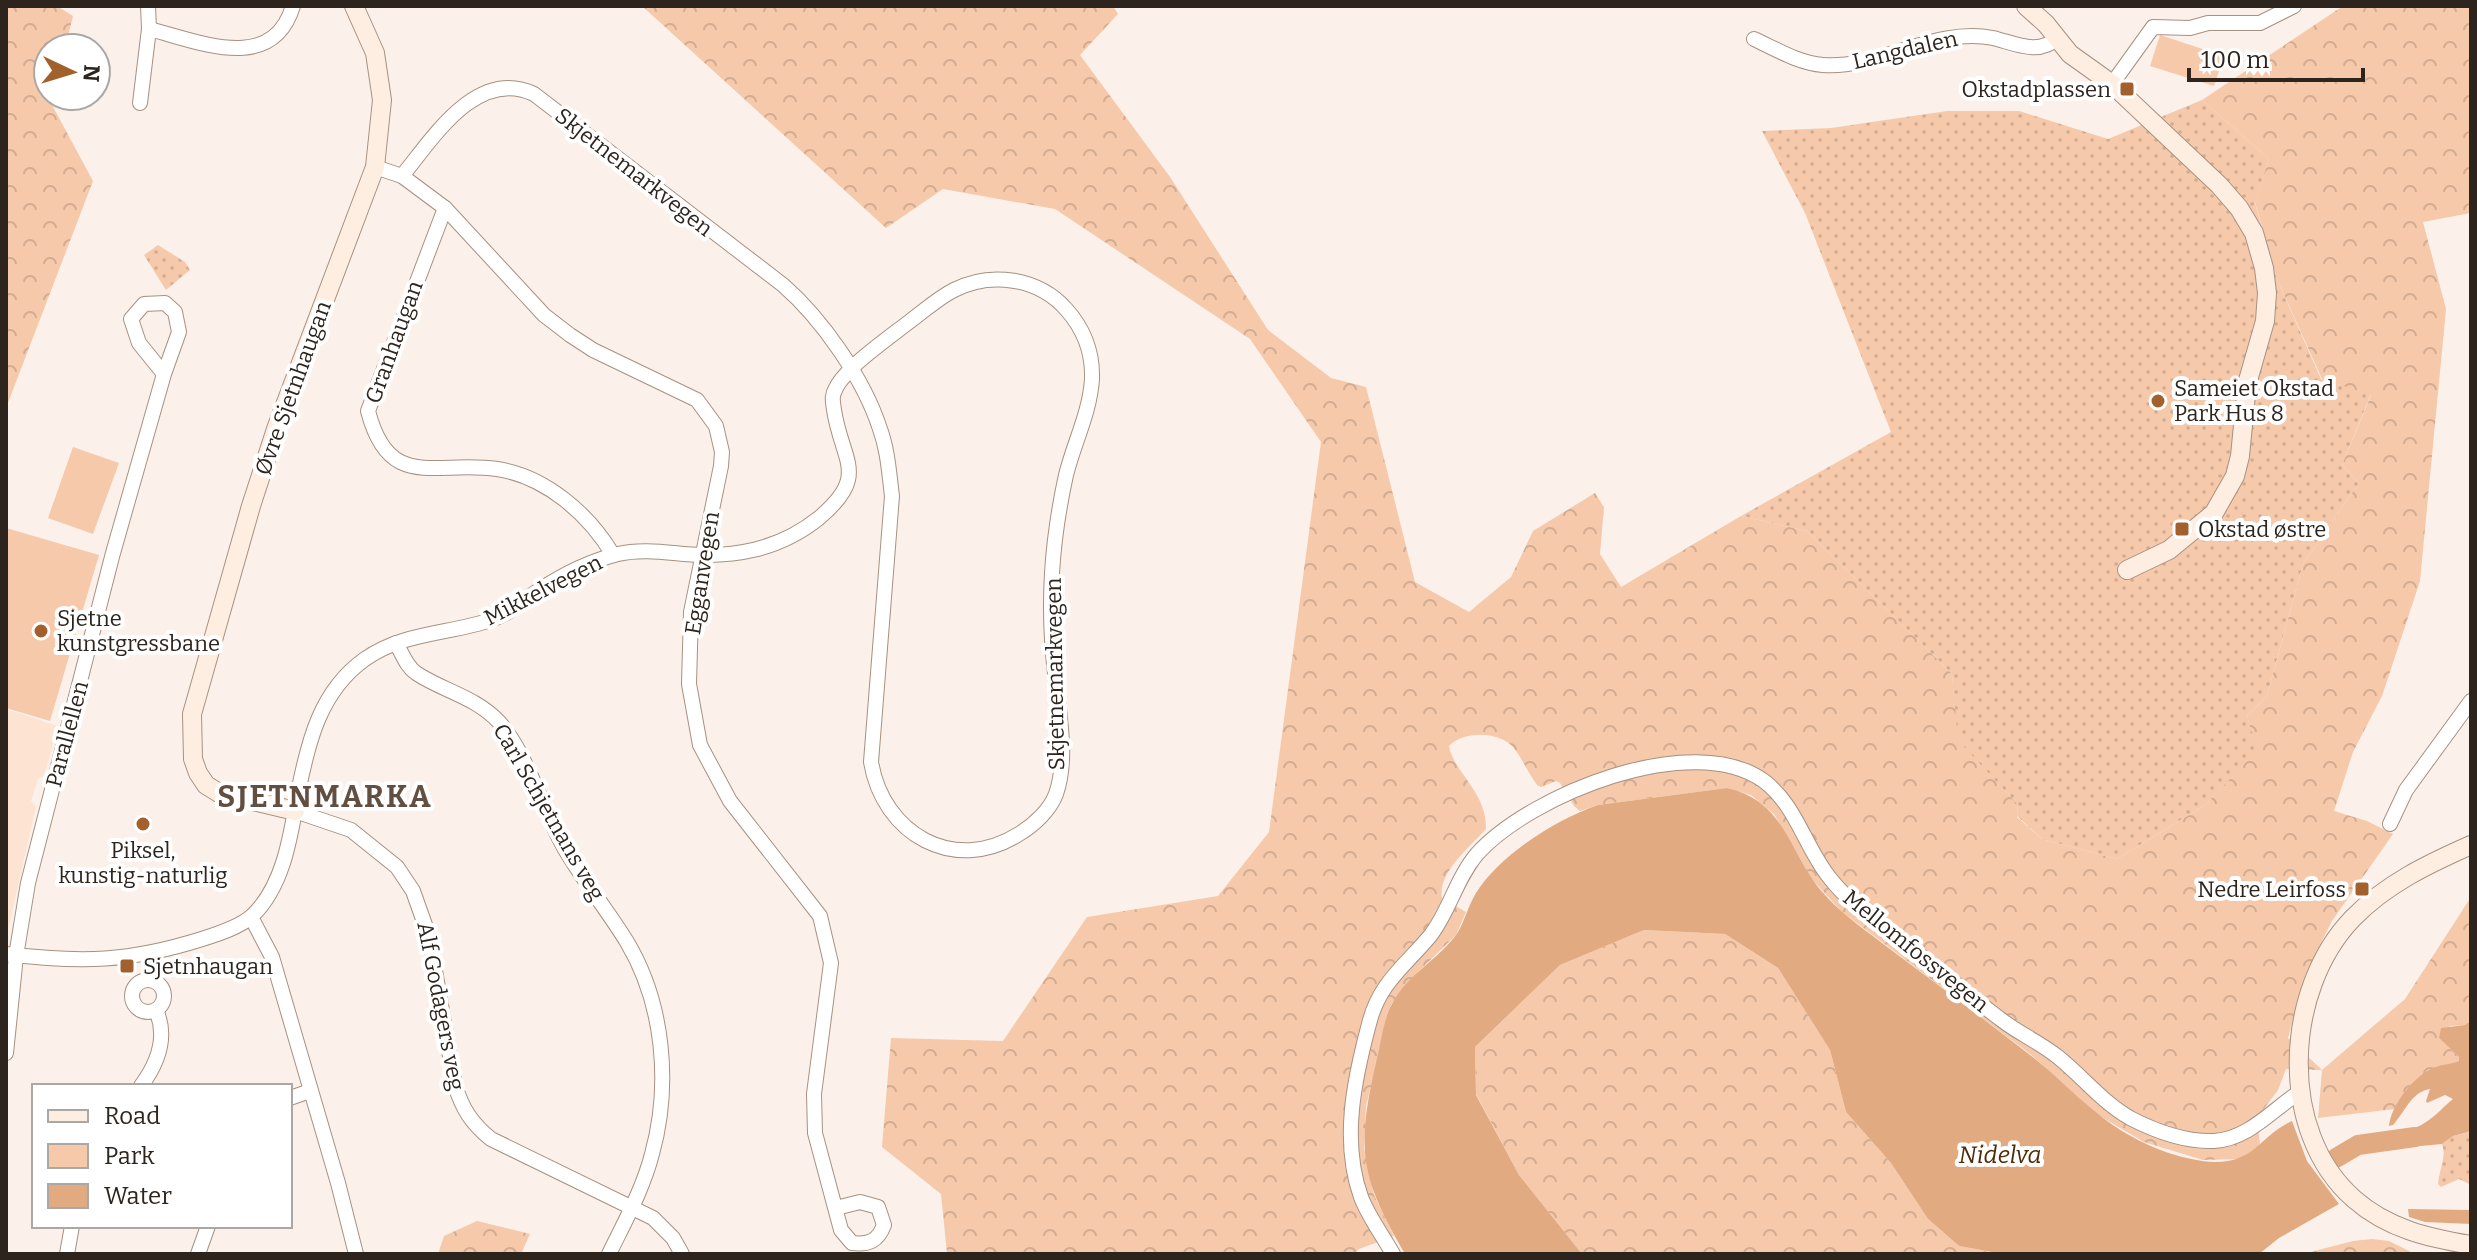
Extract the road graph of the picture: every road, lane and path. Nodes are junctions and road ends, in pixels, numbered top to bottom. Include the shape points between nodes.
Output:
1 (148, 6) edge
2 (293, 6) edge
3 (354, 6) edge
4 (2026, 6) edge
5 (2294, 6) edge
6 (149, 29) junction
7 (2057, 38) junction
8 (1754, 39) dead end
9 (2112, 84) junction
10 (140, 103) dead end
11 (375, 167) junction
12 (402, 176) junction
13 (445, 208) junction
14 (850, 370) junction
15 (164, 374) junction
16 (613, 555) junction
17 (701, 555) junction
18 (2127, 570) dead end
19 (396, 643) junction
20 (2471, 701) edge
21 (198, 773) joint
22 (295, 811) junction
23 (2390, 824) dead end
24 (2471, 845) edge
25 (251, 917) junction
26 (11, 955) edge
27 (156, 1010) dead end
28 (6, 1053) edge
29 (142, 1084) edge
30 (310, 1091) junction
31 (2301, 1091) junction
32 (292, 1097) edge
33 (632, 1207) junction
34 (836, 1208) dead end
35 (72, 1228) edge
36 (207, 1228) edge
37 (2471, 1245) edge
38 (67, 1254) edge
39 (198, 1254) edge
40 (356, 1254) edge
41 (609, 1254) edge
42 (682, 1254) edge
43 (1393, 1254) edge

1 - 6 street
2 - 6 street via 274,37 254,47 225,49
3 - 11 street, Øvre Sjetnhaugan via 375,53 382,100
4 - 7 street
5 - 9 street via 2260,23 2153,27
6 - 10 street
7 - 8 street, Langdalen via 2034,48 1969,36 1827,65 1808,63
7 - 9 street
9 - 18 street via 2239,208 2254,233 2267,293 2247,384 2240,456 2226,495 2214,513 2169,550
11 - 12 street, Egganvegen
11 - 21 street, Øvre Sjetnhaugan via 276,429 242,535 192,714
12 - 13 street, Egganvegen
12 - 14 street, Skjetnemarkvegen via 449,119 479,96 498,88 534,94 783,285 823,325
13 - 16 street, Granhaugan via 368,411 374,437 391,458 414,467 498,469 543,484 593,527
13 - 17 street, Egganvegen via 544,315 593,350 697,400 708,413 722,452
14 - 14 street, Skjetnemarkvegen via 945,295 986,280 1014,280 1055,298 1079,324 1090,346 1090,394 1067,473 1050,602 1062,745 1056,795 1031,826 1000,844 961,851 919,838 893,817 875,781 873,718 892,496 881,430
14 - 17 street, Mikkelvegen via 833,400 849,462 846,490 823,515 774,545
15 - 15 street, Parallellen via 179,332 175,312 165,303 144,304 131,319 139,343
15 - 26 street, Parallellen
16 - 17 street, Mikkelvegen
16 - 19 street, Mikkelvegen via 565,575 494,619
17 - 34 street, Egganvegen via 691,612 689,684 700,745 730,801 820,916 831,963 814,1094 815,1133
19 - 22 street, Mikkelvegen via 357,666 323,706 307,746
19 - 33 street, Carl Schjetnans veg via 416,673 466,697 499,722 565,850 628,944 646,982 659,1029 663,1075 652,1154
20 - 23 street via 2406,790
21 - 22 street, Alf Godagers veg via 219,793
22 - 25 street, Mikkelvegen via 280,873
22 - 33 street, Alf Godagers veg via 351,830 397,867 413,891 429,936 455,1085 475,1125 491,1139
24 - 31 street via 2386,890 2339,935 2306,1009
25 - 26 street via 220,933 135,957
25 - 30 street via 272,957
26 - 28 street, Parallellen
27 - 29 street via 163,1034
30 - 32 street
30 - 40 street
31 - 37 street via 2323,1161 2353,1199 2410,1232
31 - 43 street, Mellomfossvegen via 2252,1128 2226,1139 2183,1138 2131,1118 1851,902 1827,876 1787,804 1763,780 1724,764 1650,768 1570,792 1498,834 1475,856 1433,932 1388,980 1373,1006 1351,1110 1350,1149 1361,1198
33 - 41 street, Carl Schjetnans veg
33 - 42 street, Alf Godagers veg via 653,1218
35 - 38 street
36 - 39 street

